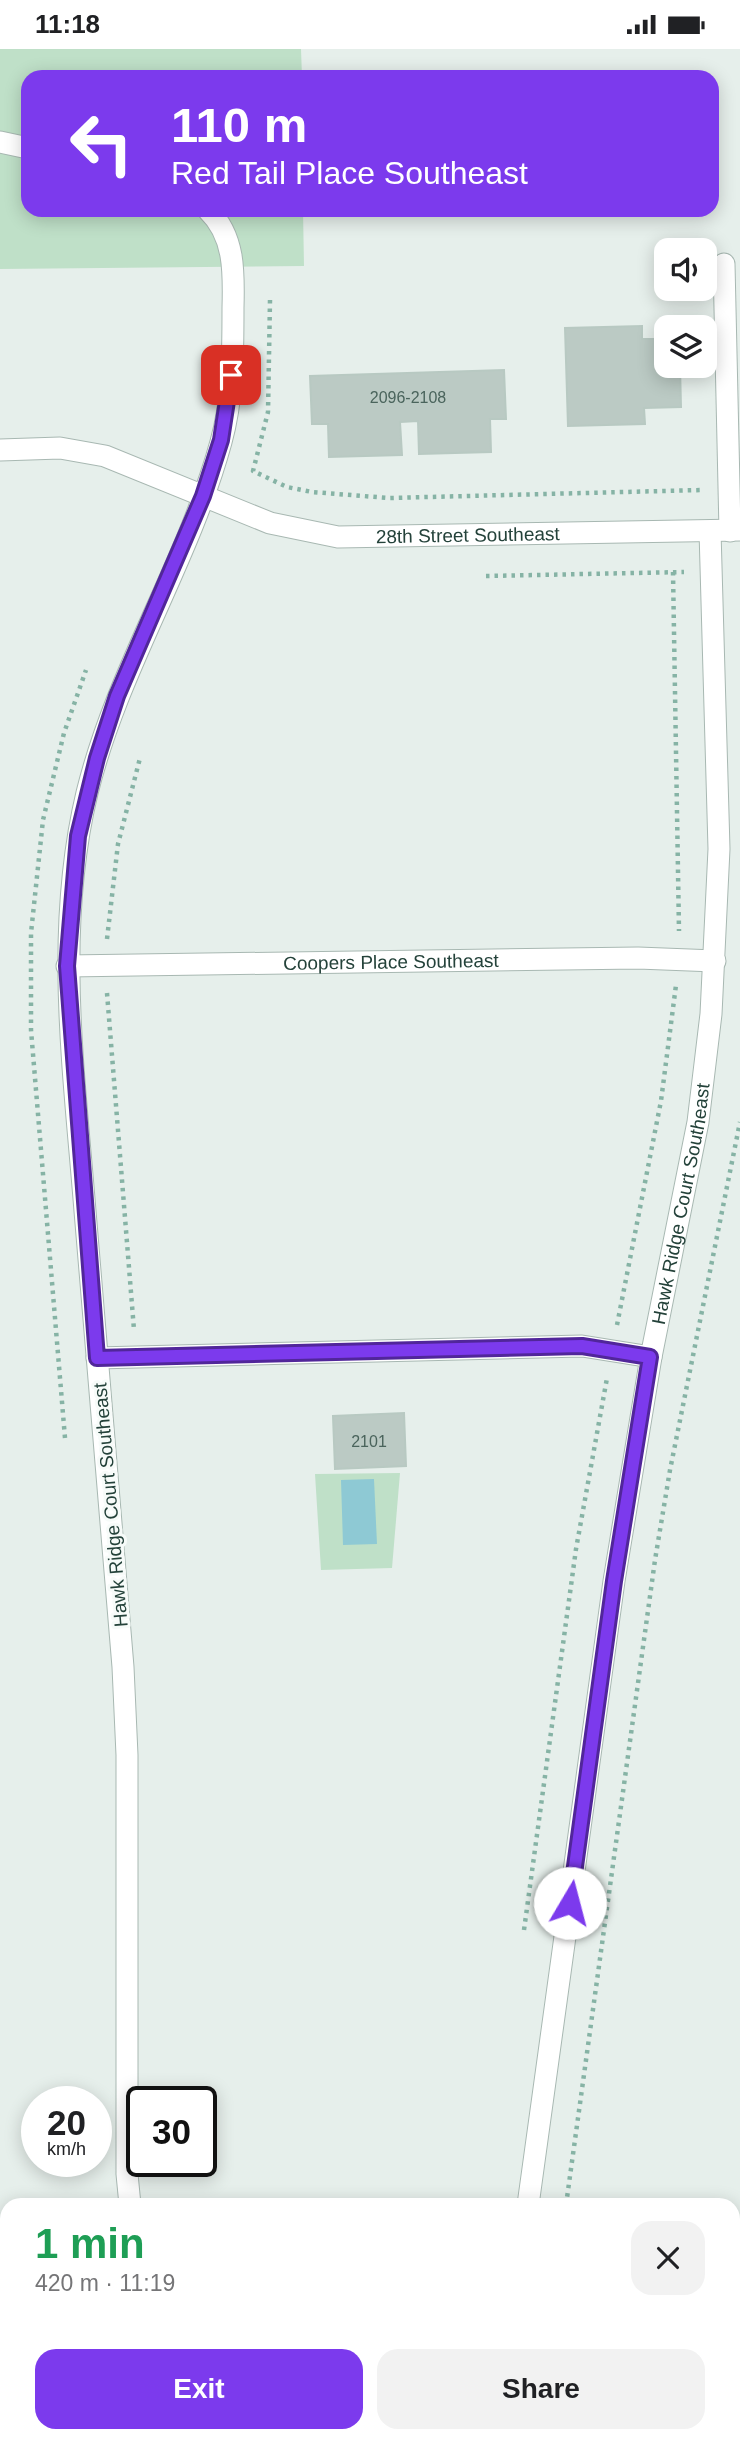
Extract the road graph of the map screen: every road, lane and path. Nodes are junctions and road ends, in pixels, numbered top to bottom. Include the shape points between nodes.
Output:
1 (0, 142) edge
2 (21, 146) edge
3 (216, 217) edge
4 (724, 264) dead end
5 (270, 300) dead end
6 (0, 450) edge
7 (729, 490) junction
8 (203, 496) junction
9 (727, 531) edge
10 (486, 576) dead end
11 (140, 758) dead end
12 (678, 959) junction
13 (715, 961) junction
14 (67, 966) junction
15 (105, 968) junction
16 (740, 1122) edge
17 (612, 1350) junction
18 (650, 1357) junction
19 (97, 1358) junction
20 (136, 1359) junction
21 (524, 1930) dead end
22 (129, 2198) edge
23 (529, 2198) edge
24 (567, 2198) edge

1 - 2 street
3 - 8 street, Hawk Ridge Court Southeast via 229,243 234,273 233,351 221,440
4 - 7 street, Hawk Ridge Court Southeast
5 - 7 path via 268,412 253,471 287,487 389,498
6 - 8 street, 28th Street Southeast via 60,449 105,456
7 - 9 street, Hawk Ridge Court Southeast
8 - 9 street, 28th Street Southeast via 270,523 338,537
8 - 14 street, Hawk Ridge Court Southeast via 117,696 97,758 78,836
9 - 13 street, Hawk Ridge Court Southeast
10 - 12 path via 673,572
11 - 15 path via 118,843
12 - 13 street, Coopers Place Southeast
12 - 15 street, Coopers Place Southeast
12 - 17 path via 661,1101
13 - 18 street, Hawk Ridge Court Southeast via 698,1122
14 - 15 street, Coopers Place Southeast
14 - 19 street, Hawk Ridge Court Southeast
15 - 20 path
16 - 24 path via 655,1560
17 - 18 street
17 - 20 street via 582,1346
17 - 21 path via 576,1549
18 - 23 street, Hawk Ridge Court Southeast via 614,1581
19 - 20 street
19 - 22 street, Hawk Ridge Court Southeast via 127,1755

